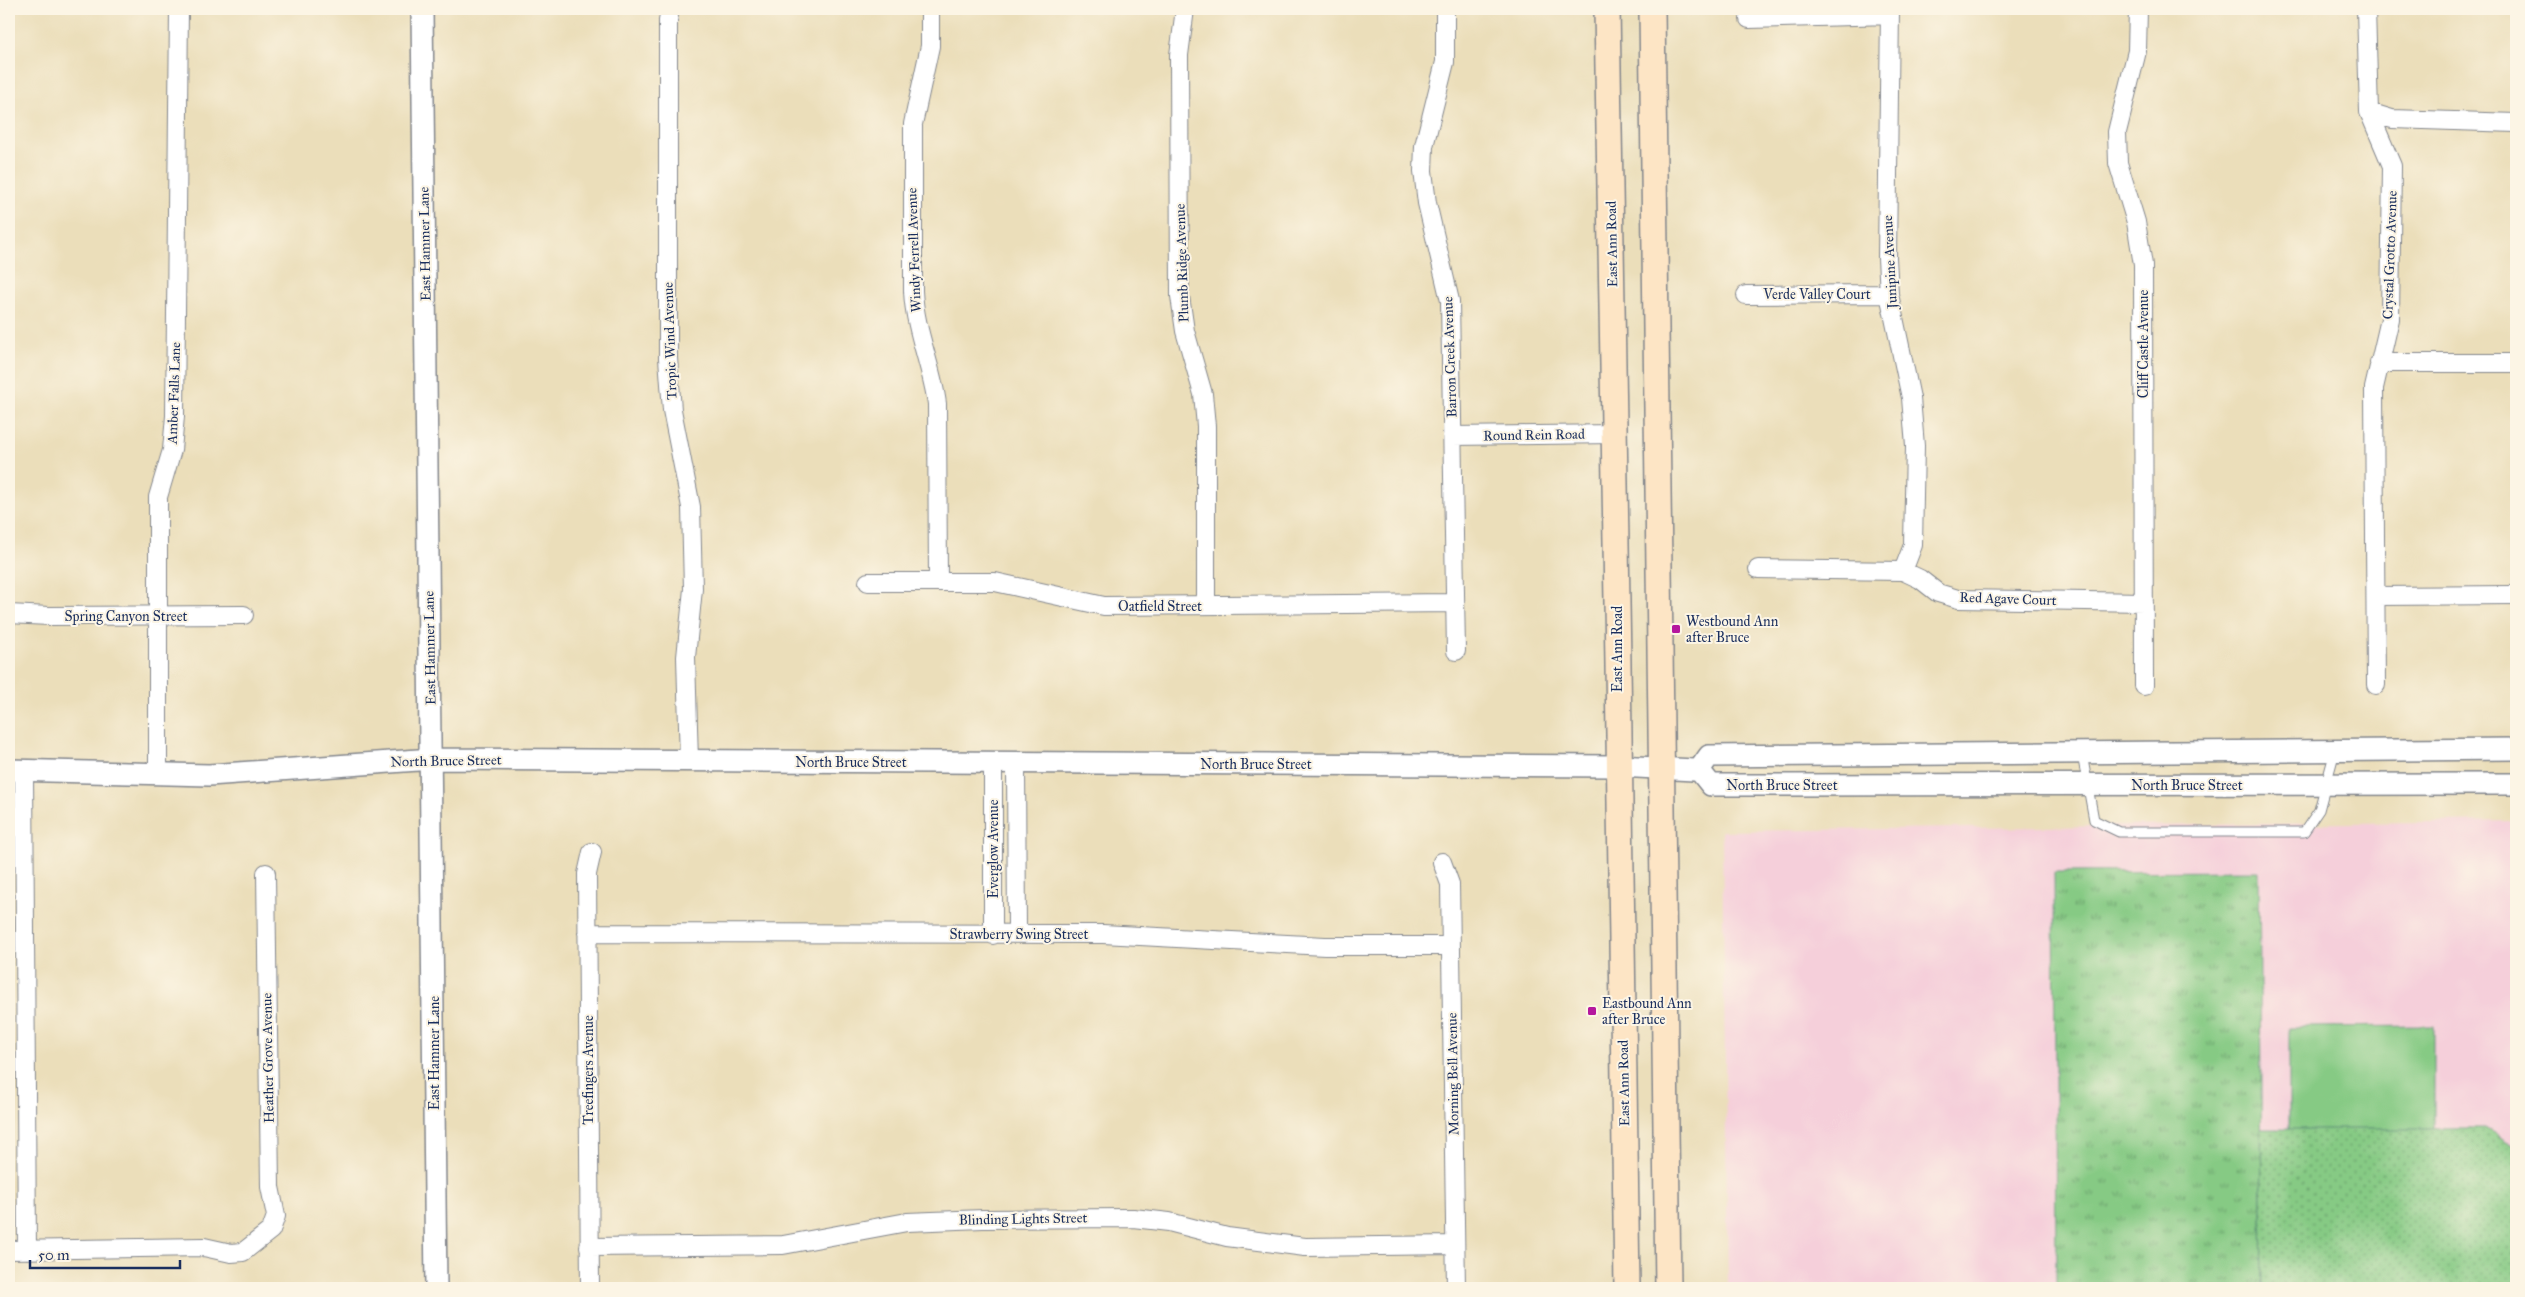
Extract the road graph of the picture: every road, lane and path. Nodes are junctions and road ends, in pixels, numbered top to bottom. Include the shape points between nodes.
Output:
1 (179, 9) edge
2 (422, 9) edge
3 (670, 9) edge
4 (930, 9) edge
5 (1185, 9) edge
6 (1445, 9) edge
7 (1608, 9) edge
8 (1652, 9) edge
9 (2138, 9) edge
10 (2366, 9) edge
11 (1890, 12) edge
12 (1748, 19) dead end
13 (2369, 112) junction
14 (2516, 123) edge
15 (1889, 294) junction
16 (1746, 295) dead end
17 (2379, 363) junction
18 (2516, 363) edge
19 (1616, 434) junction
20 (1452, 436) junction
21 (1758, 569) dead end
22 (1902, 571) junction
23 (938, 581) junction
24 (868, 582) dead end
25 (2516, 594) edge
26 (2376, 596) junction
27 (2144, 602) junction
28 (1454, 603) junction
29 (1206, 605) junction
30 (9, 614) edge
31 (244, 615) dead end
32 (158, 616) junction
33 (1456, 651) dead end
34 (2376, 685) dead end
35 (2144, 686) dead end
36 (2516, 749) edge
37 (2335, 751) junction
38 (2082, 753) junction
39 (432, 759) junction
40 (689, 761) junction
41 (993, 763) junction
42 (1016, 763) junction
43 (1618, 766) junction
44 (1660, 769) junction
45 (17, 770) edge
46 (1694, 770) dead end
47 (158, 775) junction
48 (2516, 784) edge
49 (2087, 785) junction
50 (2326, 785) junction
51 (592, 852) dead end
52 (1442, 862) dead end
53 (1005, 872) junction
54 (266, 873) dead end
55 (587, 933) junction
56 (1016, 934) junction
57 (994, 935) junction
58 (1451, 946) junction
59 (1455, 1245) junction
60 (589, 1247) junction
61 (9, 1250) edge
62 (27, 1250) junction
63 (436, 1288) edge
64 (590, 1288) edge
65 (1456, 1288) edge
66 (1627, 1288) edge
67 (1668, 1288) edge

1 - 32 street, Amber Falls Lane via 175,416 172,450 158,497
2 - 39 street, East Hammer Lane
3 - 40 street, Tropic Wind Avenue via 668,358 672,410 691,508 693,589 686,657
4 - 23 street, Windy Ferrell Avenue via 930,46 913,124 913,291 914,315 933,376 937,404
5 - 29 street, Plumb Ridge Avenue via 1179,55 1180,296 1184,330 1203,394 1206,426
6 - 20 street, Barron Creek Avenue via 1445,62 1424,146 1423,171 1427,203 1450,301
7 - 19 main road, East Ann Road
8 - 44 main road
9 - 27 street, Cliff Castle Avenue via 2137,51 2117,132 2118,163 2136,222 2143,265
10 - 13 street, Crystal Grotto Avenue
11 - 12 street
11 - 15 street, Junipine Avenue
13 - 14 street via 2392,118
13 - 17 street, Crystal Grotto Avenue via 2392,166 2390,319
15 - 16 street, Verde Valley Court
15 - 22 street, Junipine Avenue via 1911,398 1914,446 1913,545
17 - 18 street
17 - 26 street, Crystal Grotto Avenue via 2374,388
19 - 20 street, Round Rein Road
19 - 43 main road, East Ann Road
20 - 28 street, Barron Creek Avenue
21 - 22 street, Red Agave Court
22 - 27 street, Red Agave Court via 1920,579 1938,593 1958,599
23 - 24 street, Oatfield Street
23 - 29 street, Oatfield Street via 996,582 1104,606
25 - 26 street
26 - 34 street, Crystal Grotto Avenue
27 - 35 street, Cliff Castle Avenue
28 - 29 street, Oatfield Street
28 - 33 street, Barron Creek Avenue
30 - 32 street, Spring Canyon Street
31 - 32 street, Spring Canyon Street
32 - 47 street, Amber Falls Lane
36 - 37 street, North Bruce Street
37 - 38 street, North Bruce Street
37 - 50 lane
38 - 49 lane
38 - 49 street, North Bruce Street via 1709,756 1699,770 1712,785
39 - 40 street, North Bruce Street
39 - 47 street, North Bruce Street via 209,775
39 - 63 street, East Hammer Lane
40 - 41 street, North Bruce Street
41 - 42 street, North Bruce Street
41 - 53 street, Everglow Avenue
42 - 43 street, North Bruce Street
42 - 53 street, Everglow Avenue
43 - 44 street, North Bruce Street
43 - 66 main road, East Ann Road
44 - 46 street, North Bruce Street
44 - 67 main road
45 - 47 street, North Bruce Street
45 - 62 street
48 - 50 street, North Bruce Street
49 - 50 street, North Bruce Street
49 - 50 lane via 2094,820 2119,832 2304,832 2319,810
51 - 55 street, Treefingers Avenue via 587,874
52 - 58 street, Morning Bell Avenue via 1450,884
53 - 56 street, Everglow Avenue
53 - 57 street, Everglow Avenue
54 - 62 street, Heather Grove Avenue via 270,1186 276,1216 272,1230 243,1252 231,1253 204,1247
55 - 57 street, Strawberry Swing Street
55 - 60 street, Treefingers Avenue
56 - 57 street, Strawberry Swing Street
56 - 58 street, Strawberry Swing Street via 1103,934 1325,946
58 - 59 street, Morning Bell Avenue
59 - 60 street, Blinding Lights Street via 1305,1247 1227,1237 1170,1222 1133,1218 907,1222 783,1245
59 - 65 street, Morning Bell Avenue
60 - 64 street, Treefingers Avenue
61 - 62 street

